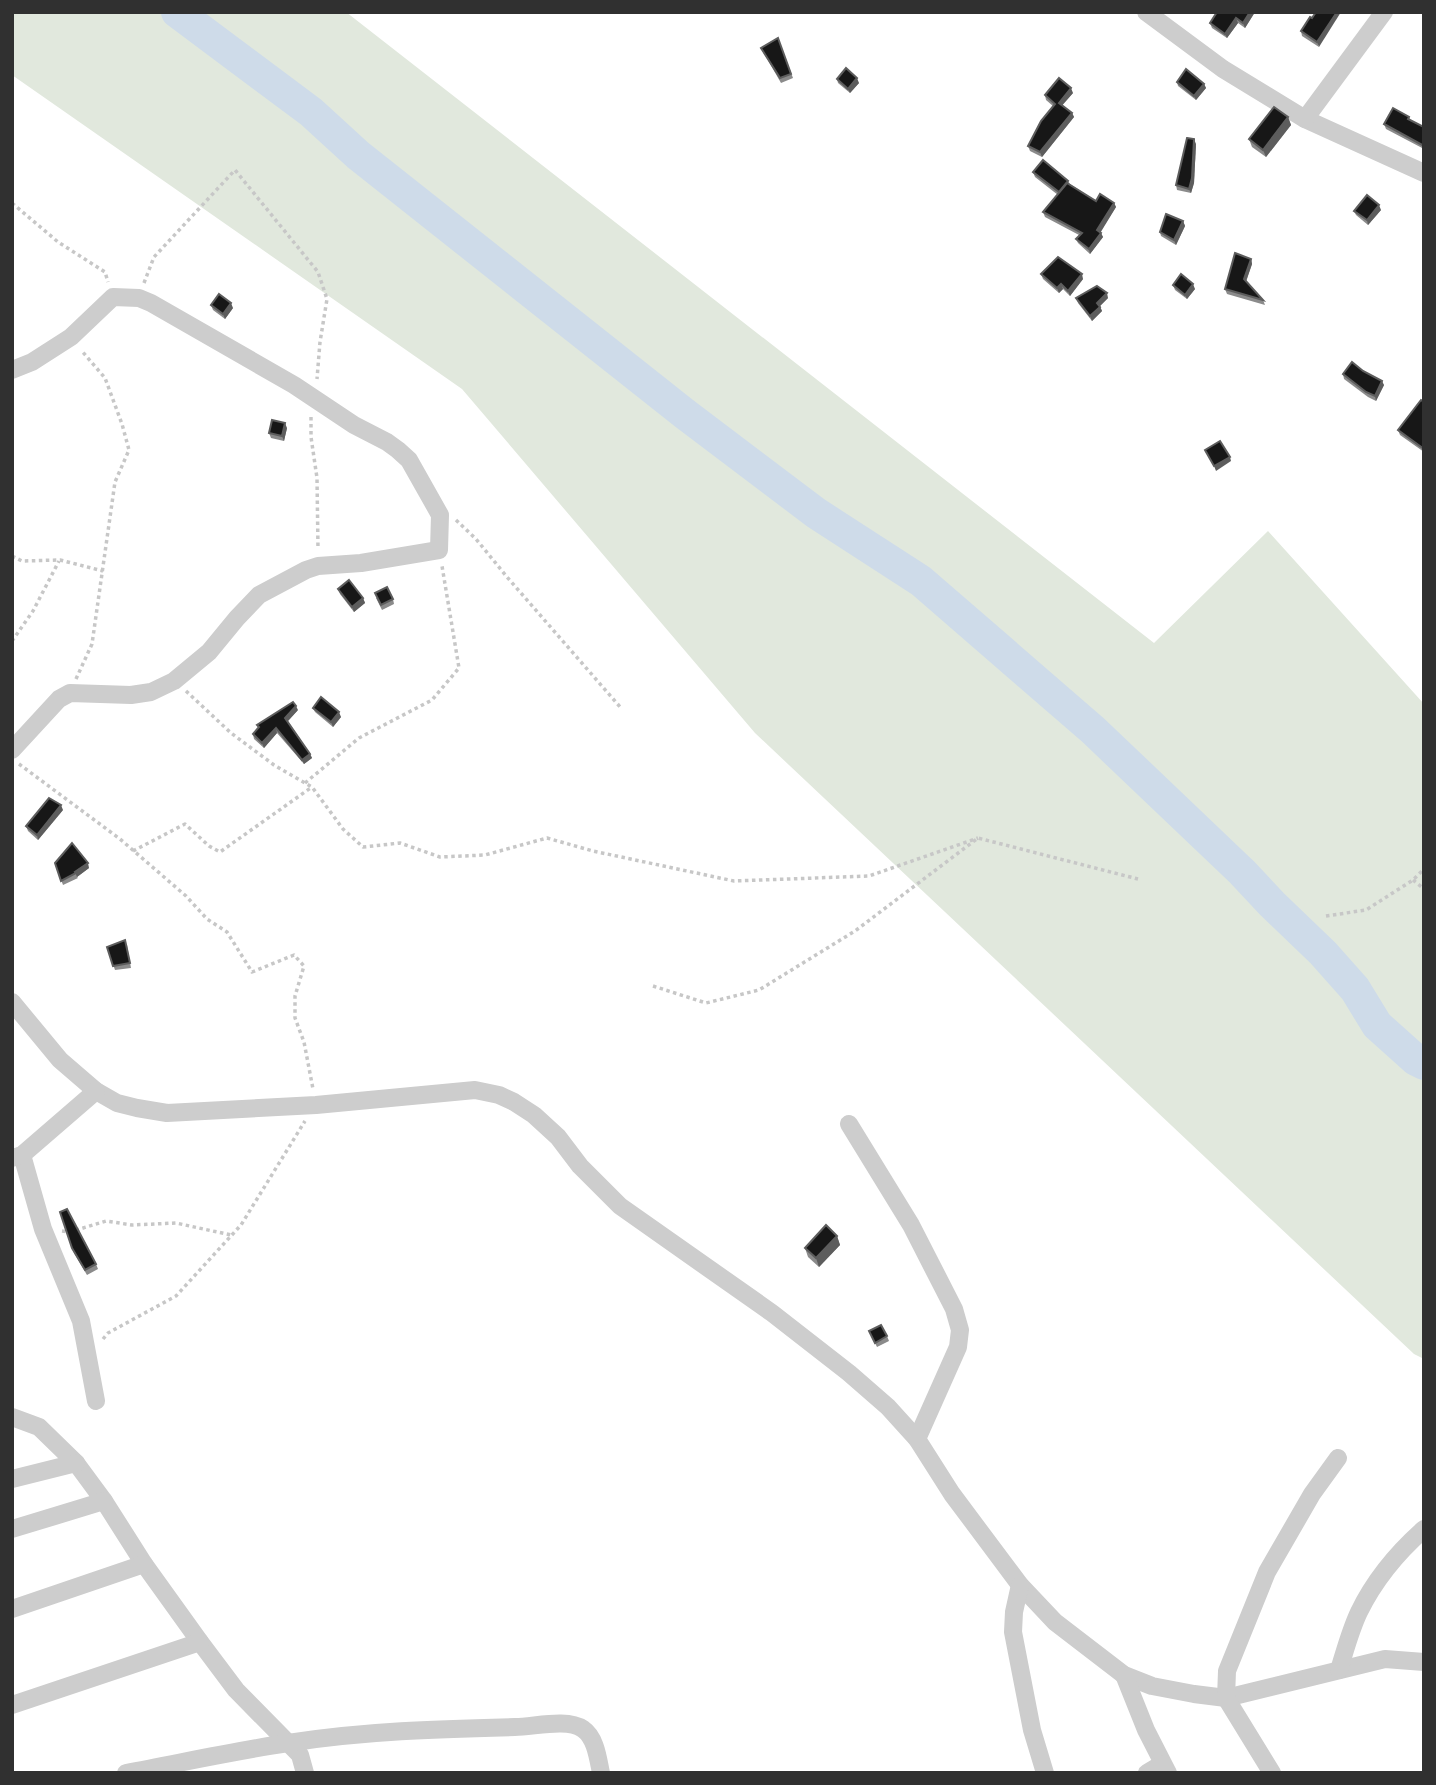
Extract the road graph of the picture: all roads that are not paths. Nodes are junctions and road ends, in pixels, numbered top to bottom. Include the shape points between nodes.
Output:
1 (1146, 12) edge
2 (1384, 12) edge
3 (1305, 119) junction
4 (1424, 173) edge
5 (12, 370) edge
6 (12, 750) edge
7 (12, 1002) edge
8 (96, 1091) junction
9 (849, 1124) dead end
10 (17, 1156) edge
11 (96, 1401) dead end
12 (12, 1417) edge
13 (917, 1439) junction
14 (1338, 1458) dead end
15 (76, 1463) junction
16 (12, 1479) edge
17 (104, 1501) junction
18 (12, 1529) edge
19 (1424, 1529) edge
20 (144, 1563) junction
21 (1020, 1585) junction
22 (12, 1609) edge
23 (200, 1642) junction
24 (1424, 1662) edge
25 (1339, 1670) junction
26 (1124, 1675) junction
27 (1226, 1698) junction
28 (12, 1704) edge
29 (289, 1742) junction
30 (1159, 1770) edge
31 (126, 1773) edge
32 (305, 1773) edge
33 (601, 1773) edge
34 (1045, 1773) edge
35 (1272, 1773) edge

1 - 3 street via 1223,69
2 - 3 street
3 - 4 street
5 - 6 street via 71,337 113,297 139,298 387,442 410,460 440,515 439,550 306,570 259,595 209,652 174,681 131,695 69,693
7 - 8 street via 60,1060
8 - 10 street
8 - 13 street via 117,1103 167,1113 475,1090 499,1095 534,1115 558,1137 620,1206 849,1373
9 - 13 street via 911,1225 960,1330 958,1346
10 - 11 street via 81,1321
12 - 15 street via 39,1427
13 - 21 street
14 - 27 street via 1267,1572 1227,1671
15 - 16 street
15 - 17 street
17 - 18 street
17 - 20 street
19 - 25 street via 1398,1555 1360,1610
20 - 22 street
20 - 23 street
21 - 26 street via 1055,1622
21 - 34 street via 1013,1632
23 - 28 street
23 - 29 street via 236,1690
24 - 25 street via 1385,1659
25 - 27 street
26 - 27 street via 1152,1686
26 - 30 street
27 - 35 street
29 - 31 street
29 - 32 street via 300,1755
29 - 33 street via 404,1730 575,1726 589,1736

